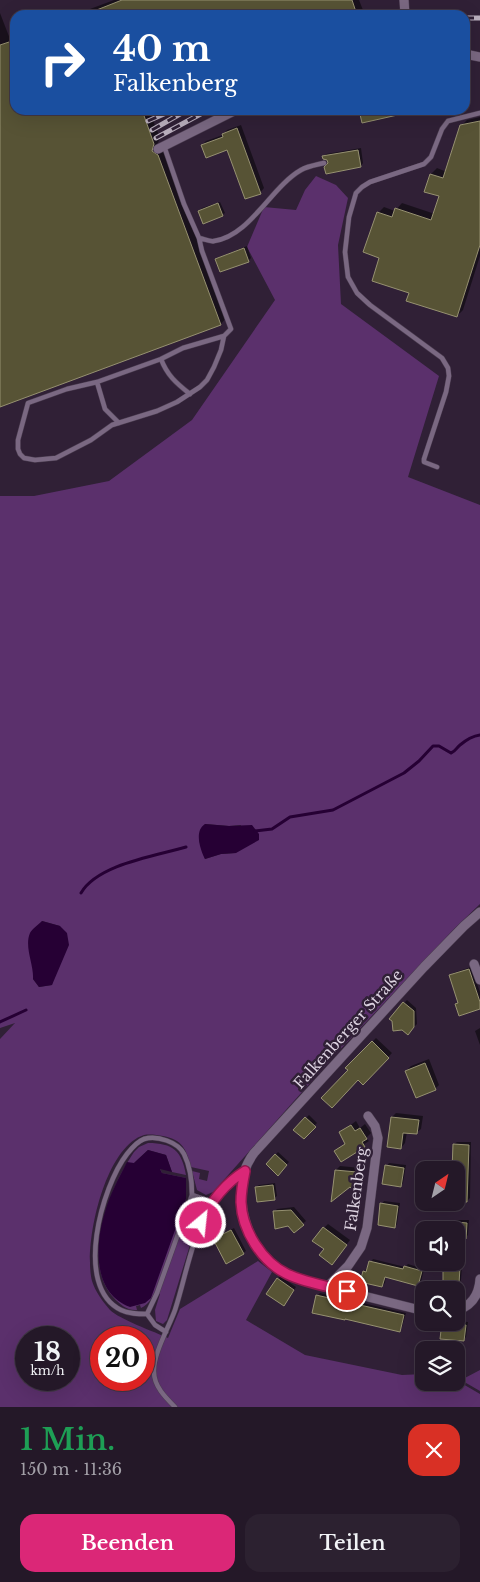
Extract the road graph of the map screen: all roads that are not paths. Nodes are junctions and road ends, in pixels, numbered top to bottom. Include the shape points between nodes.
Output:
1 (480, 113) edge
2 (226, 115) edge
3 (161, 148) joint
4 (324, 162) dead end
5 (199, 238) junction
6 (224, 336) junction
7 (161, 358) junction
8 (96, 382) junction
9 (190, 394) junction
10 (119, 423) junction
11 (437, 467) dead end
12 (480, 912) edge
13 (474, 964) dead end
14 (480, 980) edge
15 (368, 1116) dead end
16 (245, 1171) junction
17 (192, 1195) junction
18 (213, 1202) junction
19 (480, 1278) edge
20 (328, 1286) junction
21 (465, 1308) edge
22 (415, 1309) edge
23 (147, 1314) junction
24 (166, 1332) junction
25 (175, 1407) edge

1 - 11 lane via 448,122 431,157 424,164 362,187 356,193 349,217 345,252 348,277 357,293 442,358 448,368 446,392 424,459 424,462
2 - 3 street
3 - 5 lane
4 - 5 lane via 290,178 228,237 213,242
5 - 6 lane via 231,329
6 - 7 lane via 182,348
6 - 9 lane via 207,380
7 - 8 lane
7 - 9 lane via 174,382
8 - 10 lane via 105,409
8 - 10 lane via 28,403 18,440 20,454 35,460 56,458
9 - 10 lane via 157,411
12 - 16 street, Falkenberger Straße via 424,967 338,1061 254,1154
13 - 14 street
15 - 20 street, Falkenberg via 378,1138 367,1228 348,1266
16 - 18 lane via 234,1178
16 - 20 street via 241,1193 243,1212 250,1234 262,1254 286,1274
17 - 18 lane
17 - 23 lane
17 - 23 lane via 188,1164 181,1150 176,1144 155,1139 144,1139 126,1155 109,1188 96,1236 95,1262 100,1287 117,1308 131,1314
18 - 24 lane via 196,1236
19 - 21 street via 480,1288
20 - 22 street
23 - 24 lane
24 - 25 lane via 153,1369 154,1378

